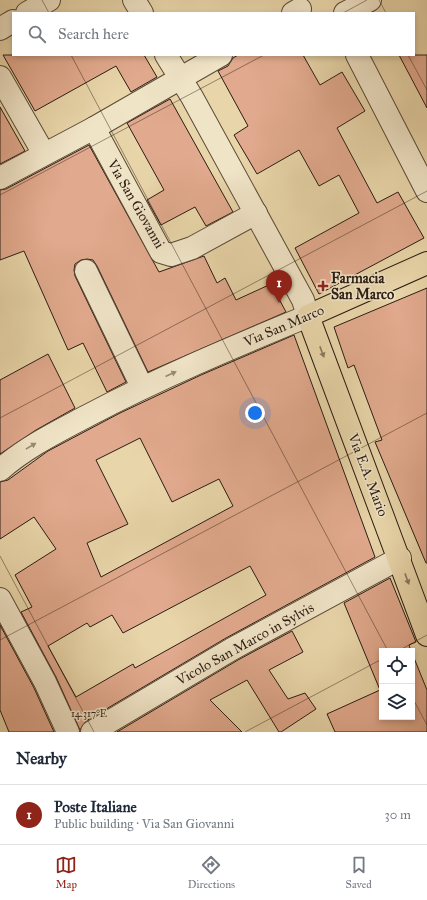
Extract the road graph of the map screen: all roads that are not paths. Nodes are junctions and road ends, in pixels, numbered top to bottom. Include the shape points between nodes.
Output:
1 (49, 0) edge
2 (134, 0) edge
3 (370, 0) edge
4 (29, 12) edge
5 (141, 12) edge
6 (347, 12) edge
7 (12, 22) edge
8 (0, 29) edge
9 (167, 56) edge
10 (219, 56) edge
11 (358, 56) edge
12 (0, 77) edge
13 (181, 79) junction
14 (7, 105) edge
15 (94, 128) junction
16 (44, 154) junction
17 (0, 178) edge
18 (427, 190) edge
19 (256, 213) junction
20 (427, 263) edge
21 (86, 271) dead end
22 (308, 316) junction
23 (142, 387) junction
24 (0, 470) edge
25 (400, 558) junction
26 (0, 599) edge
27 (427, 635) edge
28 (68, 732) edge
29 (92, 732) edge

1 - 4 street
2 - 5 street
3 - 6 street
7 - 8 street
9 - 13 street
10 - 13 street
11 - 18 street
12 - 14 street
13 - 15 street
13 - 19 street
14 - 16 street
15 - 16 street
15 - 19 street, Via San Giovanni via 161,252 171,254 192,248
16 - 17 street
19 - 22 street via 303,300
20 - 22 main road, Via San Marco
21 - 23 street
23 -> 22 street, Via San Marco
22 -> 25 main road, Via E.A. Mario
24 -> 23 street, Via San Marco via 40,441
25 -> 27 main road, Via E.A. Mario
25 - 29 street, Vicolo San Marco in Sylvis via 232,649
26 - 28 street via 45,682

